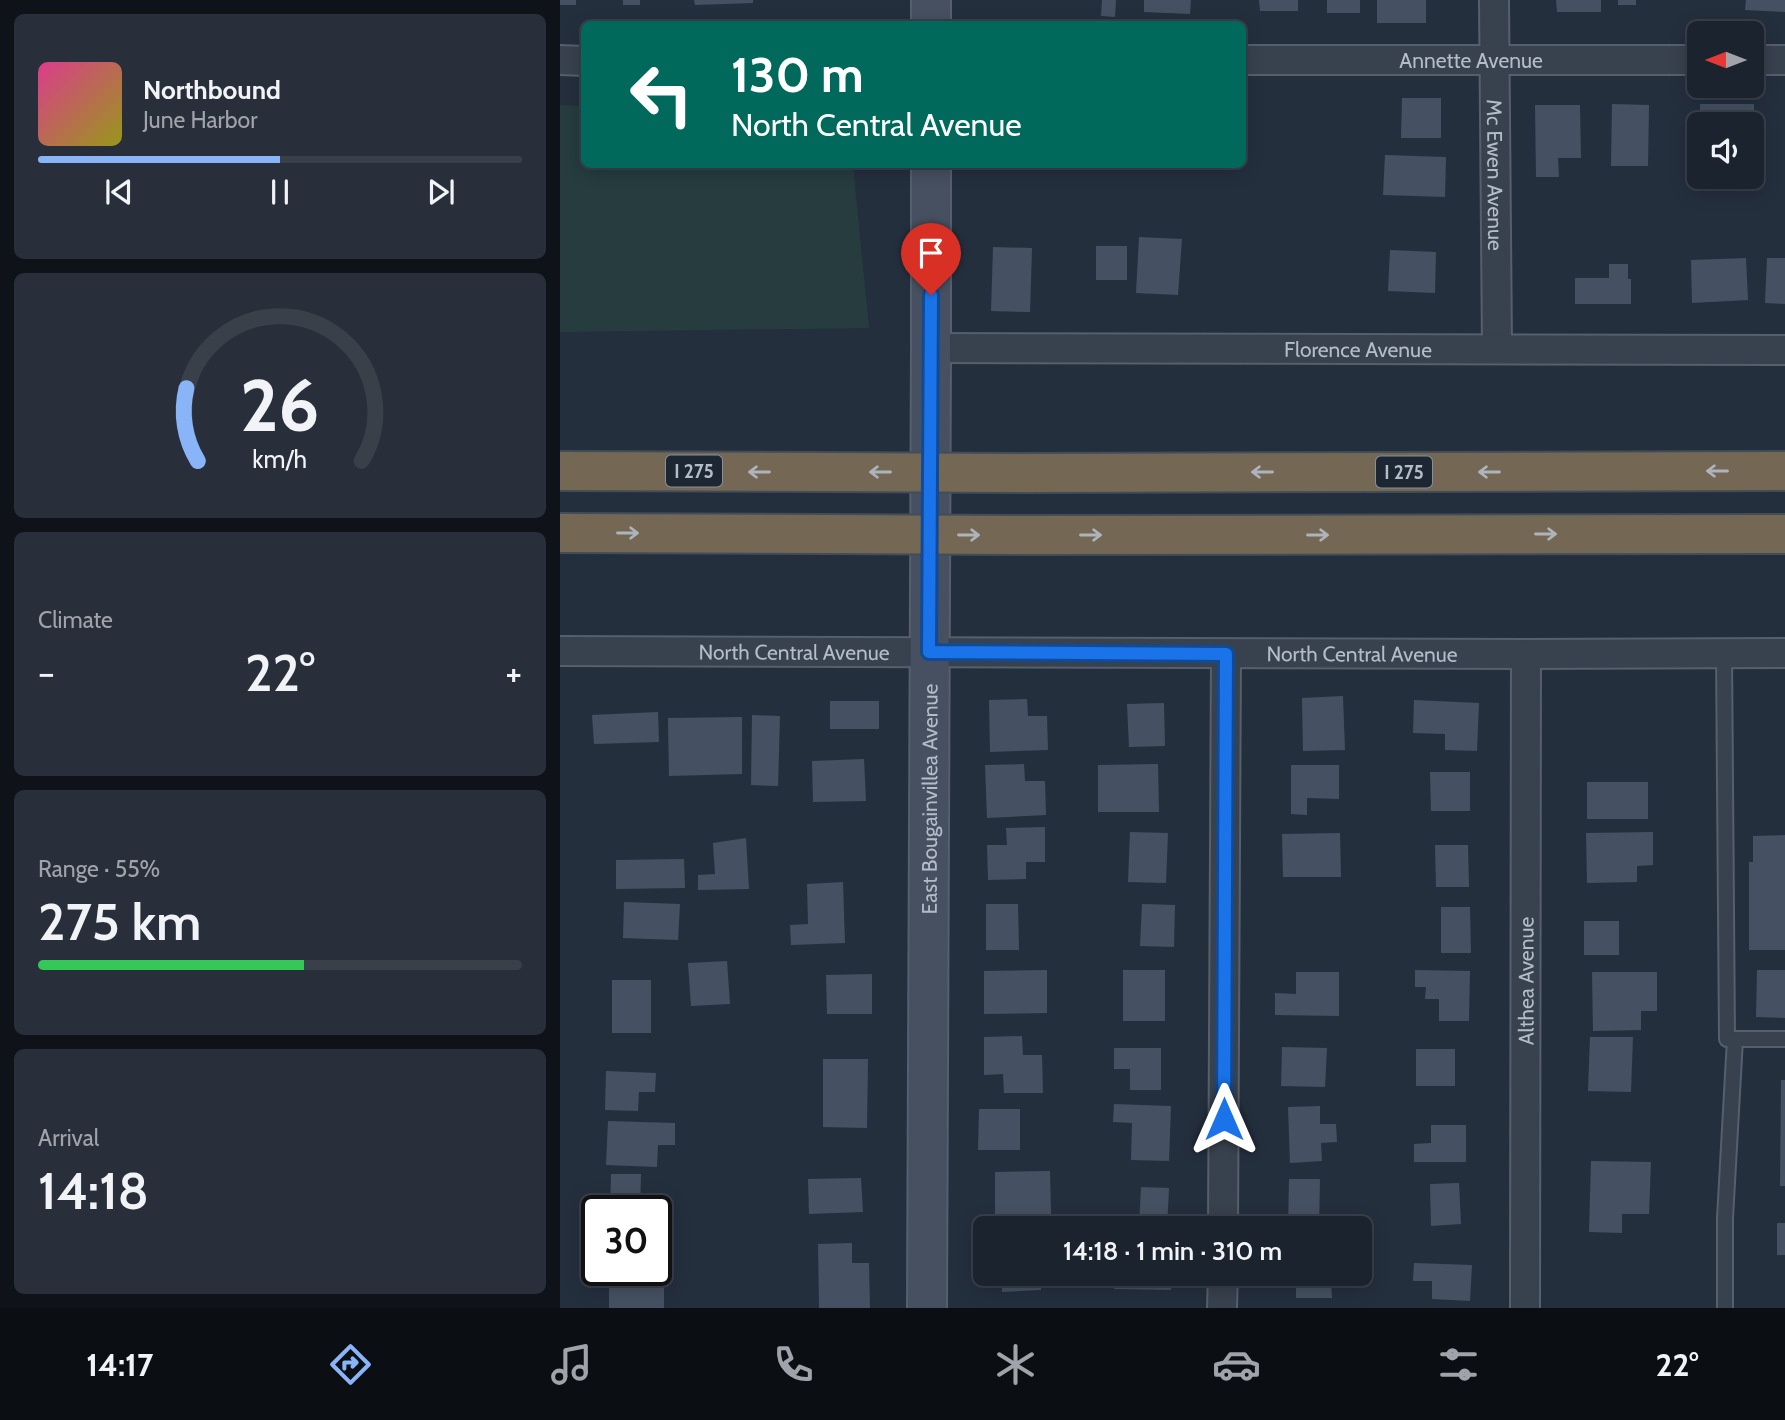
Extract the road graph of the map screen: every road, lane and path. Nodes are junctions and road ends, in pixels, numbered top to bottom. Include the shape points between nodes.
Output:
1 (931, 0) edge
2 (1494, 0) edge
3 (931, 21) edge
4 (1493, 59) junction
5 (560, 60) edge
6 (1687, 60) edge
7 (1764, 60) edge
8 (1785, 60) edge
9 (581, 61) edge
10 (1246, 61) edge
11 (930, 168) edge
12 (931, 348) junction
13 (1497, 349) junction
14 (1785, 350) edge
15 (560, 471) edge
16 (1785, 471) edge
17 (560, 533) edge
18 (1785, 534) edge
19 (560, 651) edge
20 (929, 652) junction
21 (1785, 653) edge
22 (1226, 654) junction
23 (1526, 654) junction
24 (1724, 654) junction
25 (1735, 1039) junction
26 (1785, 1039) edge
27 (1223, 1216) edge
28 (1223, 1286) edge
29 (928, 1308) edge
30 (1222, 1308) edge
31 (1525, 1308) edge
32 (1725, 1308) edge

1 - 3 street
2 - 4 street, Mc Ewen Avenue
4 - 6 street, Annette Avenue
4 - 10 street, Annette Avenue
4 - 13 street, Mc Ewen Avenue
5 - 9 street
7 - 8 street
11 - 12 street, East Bougainvillea Avenue
12 - 13 street, Florence Avenue
12 - 20 street, East Bougainvillea Avenue
13 - 14 street, Florence Avenue
16 -> 15 highway, I 275, bridge
17 -> 18 highway, bridge
19 - 20 street, North Central Avenue
20 - 22 street, North Central Avenue
20 - 29 street, East Bougainvillea Avenue
21 - 24 street, North Central Avenue
22 - 23 street, North Central Avenue
22 - 27 street
23 - 24 street, North Central Avenue
23 - 31 street, Althea Avenue
24 - 25 lane via 1727,1039
25 - 26 lane
25 - 32 lane
28 - 30 street

